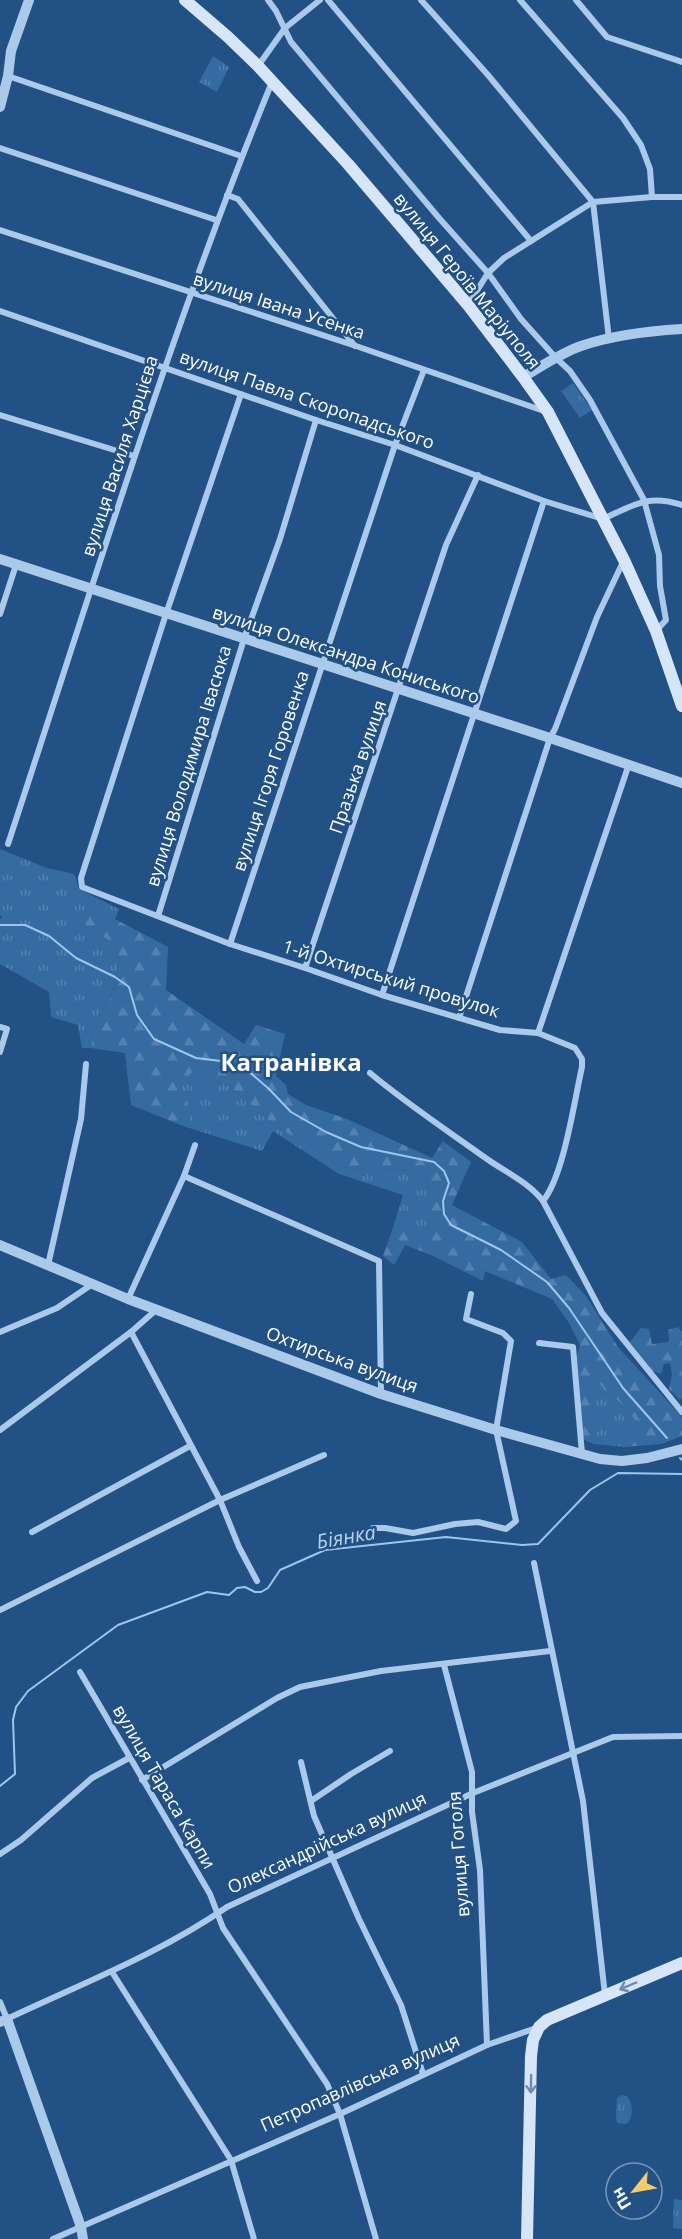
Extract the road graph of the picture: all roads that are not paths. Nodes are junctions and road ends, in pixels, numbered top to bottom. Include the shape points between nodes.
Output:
1 (29, 0) edge
2 (185, 0) edge
3 (268, 0) edge
4 (320, 0) edge
5 (328, 0) edge
6 (422, 0) edge
7 (520, 0) edge
8 (576, 0) edge
9 (285, 28) junction
10 (682, 62) edge
11 (258, 66) junction
12 (9, 76) junction
13 (272, 81) junction
14 (0, 107) edge
15 (0, 148) edge
16 (241, 156) junction
17 (227, 195) junction
18 (652, 197) junction
19 (682, 197) edge
20 (593, 202) junction
21 (216, 220) junction
22 (0, 230) edge
23 (531, 241) junction
24 (488, 273) junction
25 (190, 294) junction
26 (468, 305) junction
27 (0, 311) edge
28 (682, 329) edge
29 (609, 339) junction
30 (356, 346) junction
31 (556, 358) junction
32 (164, 366) junction
33 (424, 370) junction
34 (523, 377) junction
35 (241, 394) junction
36 (548, 412) junction
37 (0, 415) edge
38 (316, 420) junction
39 (395, 445) junction
40 (134, 456) junction
41 (478, 475) junction
42 (644, 500) junction
43 (544, 501) junction
44 (682, 505) edge
45 (603, 519) junction
46 (0, 559) edge
47 (624, 560) junction
48 (16, 565) junction
49 (92, 588) junction
50 (0, 614) edge
51 (166, 614) junction
52 (656, 631) junction
53 (244, 639) junction
54 (322, 664) junction
55 (400, 689) junction
56 (682, 706) edge
57 (475, 714) junction
58 (550, 738) junction
59 (629, 764) junction
60 (682, 783) edge
61 (8, 844) dead end
62 (158, 916) junction
63 (230, 944) junction
64 (305, 968) junction
65 (382, 995) junction
66 (459, 1018) junction
67 (4, 1028) edge
68 (538, 1033) junction
69 (0, 1052) edge
70 (86, 1064) dead end
71 (370, 1073) dead end
72 (195, 1145) dead end
73 (184, 1176) junction
74 (543, 1201) junction
75 (0, 1245) edge
76 (48, 1265) junction
77 (94, 1283) junction
78 (471, 1294) dead end
79 (128, 1299) junction
80 (158, 1309) junction
81 (0, 1332) edge
82 (131, 1332) junction
83 (539, 1343) dead end
84 (381, 1394) junction
85 (682, 1412) edge
86 (0, 1430) edge
87 (496, 1430) junction
88 (190, 1446) junction
89 (682, 1449) edge
90 (582, 1454) junction
91 (324, 1455) dead end
92 (220, 1500) junction
93 (373, 1528) dead end
94 (32, 1532) dead end
95 (534, 1563) dead end
96 (256, 1581) dead end
97 (0, 1610) edge
98 (550, 1651) junction
99 (444, 1665) junction
100 (80, 1672) dead end
101 (682, 1736) edge
102 (390, 1751) dead end
103 (574, 1752) junction
104 (129, 1758) junction
105 (301, 1762) dead end
106 (142, 1780) junction
107 (473, 1793) junction
108 (311, 1801) junction
109 (0, 1854) edge
110 (332, 1860) junction
111 (218, 1914) junction
112 (682, 1963) edge
113 (111, 1972) junction
114 (605, 1995) junction
115 (0, 2002) edge
116 (3, 2021) edge
117 (539, 2027) junction
118 (487, 2045) junction
119 (423, 2074) junction
120 (340, 2114) junction
121 (231, 2160) junction
122 (81, 2227) junction
123 (53, 2239) edge
124 (83, 2239) edge
125 (254, 2239) edge
126 (376, 2239) edge
127 (527, 2239) edge

1 - 12 street via 11,51
2 - 11 main road, вулиця Героїв Маріуполя
3 - 9 street, вулиця Героїв Маріуполя
4 - 9 street
5 - 23 street
6 - 20 street
7 - 18 street via 623,118 641,145 650,170
8 - 10 street via 608,38
9 - 11 street
9 - 24 street, вулиця Героїв Маріуполя via 291,42
11 - 13 main road, вулиця Героїв Маріуполя
12 - 14 street
12 - 16 street
13 - 16 street, вулиця Василя Харцієва
13 - 26 main road, вулиця Героїв Маріуполя
15 - 21 street
16 - 17 street, вулиця Василя Харцієва
17 - 21 street, вулиця Василя Харцієва
17 - 30 street via 238,199
18 - 19 street
18 - 20 street
20 - 23 street
20 - 29 street
21 - 25 street, вулиця Василя Харцієва
22 - 25 street, вулиця Івана Усенка
23 - 24 street
24 - 26 street
24 - 31 street, вулиця Героїв Маріуполя
25 - 30 street, вулиця Івана Усенка
25 - 32 street, вулиця Василя Харцієва
26 - 34 main road, вулиця Героїв Маріуполя
27 - 32 street, вулиця Павла Скоропадського
28 - 29 street
29 - 31 street via 580,346
30 - 33 street, вулиця Івана Усенка
31 - 34 street
31 - 42 street, вулиця Героїв Маріуполя via 590,400
32 - 35 street, вулиця Павла Скоропадського
32 - 40 street, вулиця Василя Харцієва
33 - 36 street, вулиця Івана Усенка
33 - 39 street, вулиця Ігоря Горовенка
34 - 36 main road, вулиця Героїв Маріуполя
35 - 38 street, вулиця Павла Скоропадського
35 - 51 street
36 - 45 main road, вулиця Героїв Маріуполя
37 - 40 street
38 - 39 street, вулиця Павла Скоропадського
38 - 53 street, вулиця Володимира Івасюка
39 - 41 street, вулиця Павла Скоропадського
39 - 54 street, вулиця Ігоря Горовенка
40 - 49 street, вулиця Василя Харцієва
41 - 43 street, вулиця Павла Скоропадського
41 - 55 street, Празька вулиця via 446,545
42 - 44 street via 667,500
42 - 45 street
42 - 52 street, вулиця Героїв Маріуполя via 659,555 666,620
43 - 45 street, вулиця Павла Скоропадського
43 - 57 street
45 - 47 main road, вулиця Героїв Маріуполя
46 - 48 street, вулиця Олександра Кониського
47 - 52 main road, вулиця Героїв Маріуполя
47 - 58 street via 597,617
48 - 49 street, вулиця Олександра Кониського
48 - 50 street
49 - 51 street, вулиця Олександра Кониського
49 - 61 street, вулиця Василя Харцієва
51 - 53 street, вулиця Олександра Кониського
51 - 62 street, 1-й Охтирський провулок via 81,878 81,887
52 - 56 main road, вулиця Героїв Маріуполя
53 - 54 street, вулиця Олександра Кониського
53 - 62 street, вулиця Володимира Івасюка
54 - 55 street, вулиця Олександра Кониського
54 - 63 street, вулиця Ігоря Горовенка
55 - 57 street, вулиця Олександра Кониського
55 - 64 street, Празька вулиця
57 - 58 street, вулиця Олександра Кониського
57 - 65 street
58 - 59 street, вулиця Олександра Кониського
58 - 66 street
59 - 60 street, вулиця Олександра Кониського
59 - 68 street
62 - 63 street, 1-й Охтирський провулок
63 - 64 street, 1-й Охтирський провулок
64 - 65 street, 1-й Охтирський провулок
65 - 66 street, 1-й Охтирський провулок
66 - 68 street, 1-й Охтирський провулок via 500,1030
67 - 69 street
68 - 74 street, 1-й Охтирський провулок via 576,1048 582,1059 555,1182
70 - 76 street via 81,1119
71 - 74 street via 532,1188
72 - 73 street
73 - 79 street
73 - 84 street via 379,1261
74 - 85 street via 602,1313
75 - 76 street, Охтирська вулиця
76 - 77 street, Охтирська вулиця
77 - 79 street, Охтирська вулиця
77 - 81 street via 57,1308
78 - 87 street via 466,1319 503,1333 510,1341
79 - 80 street, Охтирська вулиця
80 - 82 street
80 - 84 street, Охтирська вулиця
82 - 86 street
82 - 88 street
83 - 90 street via 573,1347
84 - 87 street, Охтирська вулиця
87 - 90 street, Охтирська вулиця
87 - 93 street via 516,1521 506,1529 478,1522 413,1533
88 - 92 street
88 - 94 street
89 - 90 street, Охтирська вулиця via 622,1461
91 - 92 street
92 - 96 street
92 - 97 street
95 - 98 street
98 - 99 street
98 - 103 street
99 - 106 street via 381,1671 294,1690
99 - 107 street, вулиця Гоголя via 472,1772
100 - 104 street, вулиця Тараса Карпи
101 - 103 street, Олександрійська вулиця via 613,1737
102 - 108 street
103 - 107 street, Олександрійська вулиця
103 - 114 street
104 - 106 street, вулиця Тараса Карпи
104 - 109 street via 92,1778
105 - 108 street
106 - 111 street, вулиця Тараса Карпи
107 - 110 street, Олександрійська вулиця
107 - 118 street, вулиця Гоголя
108 - 110 street
110 - 111 street, Олександрійська вулиця
110 - 119 street via 401,2005
111 - 113 street, Олександрійська вулиця
111 - 120 street, вулиця Тараса Карпи via 223,1928 327,2084
112 -> 114 main road, Петропавлівська вулиця
113 - 116 street, Олександрійська вулиця
113 - 121 street
114 - 117 main road, Петропавлівська вулиця
115 - 116 street
116 - 122 street
117 - 118 street, Петропавлівська вулиця
117 -> 127 main road via 531,2056
118 - 119 street, Петропавлівська вулиця
119 - 120 street, Петропавлівська вулиця
120 - 121 street, Петропавлівська вулиця
120 - 126 street, вулиця Тараса Карпи
121 - 122 street, Петропавлівська вулиця
121 - 125 street
122 - 123 street, Петропавлівська вулиця
122 - 124 street

